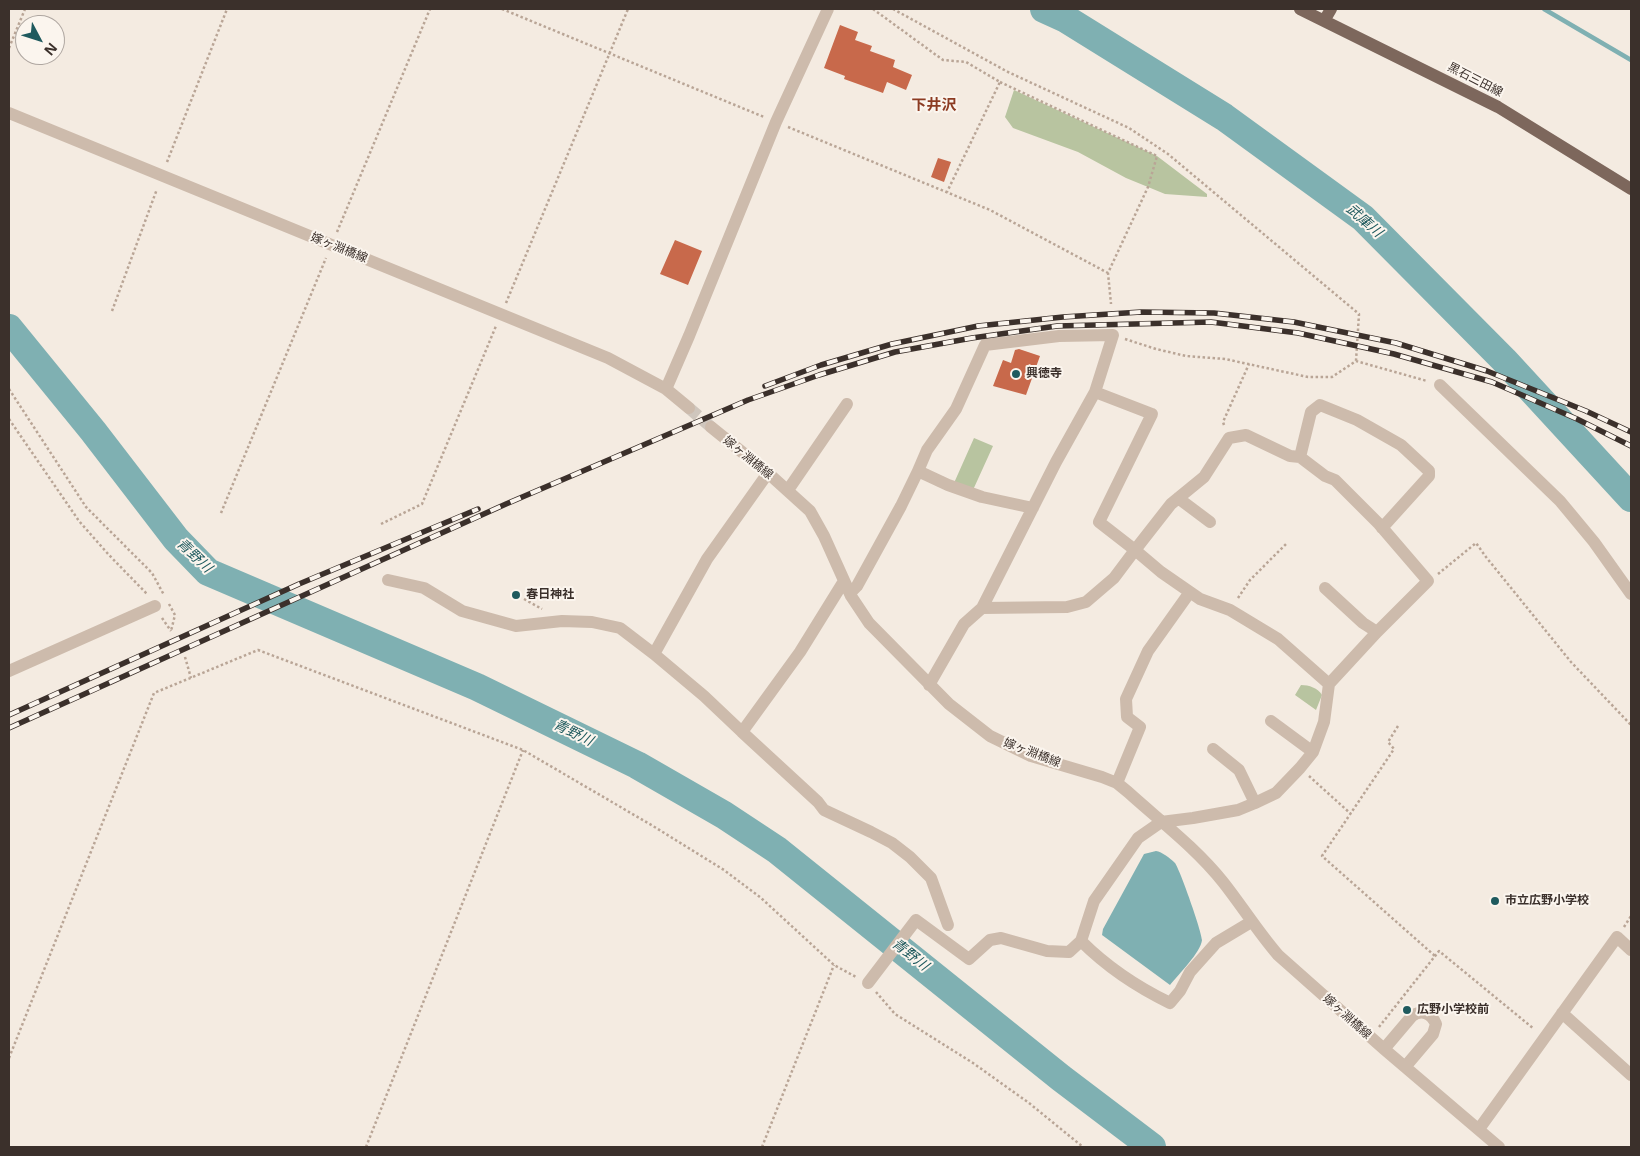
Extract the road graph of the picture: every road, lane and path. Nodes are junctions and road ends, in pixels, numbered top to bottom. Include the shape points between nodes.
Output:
1 (25, 9) edge
2 (227, 9) edge
3 (430, 9) edge
4 (502, 9) edge
5 (628, 9) edge
6 (828, 9) edge
7 (873, 9) edge
8 (893, 9) edge
9 (1300, 9) edge
10 (1331, 9) edge
11 (1324, 21) junction
12 (9, 48) edge
13 (609, 53) junction
14 (1000, 82) junction
15 (9, 113) edge
16 (776, 122) junction
17 (162, 176) junction
18 (1631, 189) edge
19 (947, 192) junction
20 (331, 245) junction
21 (1108, 273) junction
22 (1111, 304) dead end
23 (112, 311) dead end
24 (501, 314) junction
25 (1113, 335) junction
26 (1356, 361) junction
27 (1250, 364) junction
28 (1440, 385) joint
29 (666, 389) junction
30 (9, 390) edge
31 (1095, 392) junction
32 (847, 404) dead end
33 (688, 408) tunnel mouth
34 (9, 419) edge
35 (711, 427) tunnel mouth
36 (1229, 438) junction
37 (1300, 457) junction
38 (918, 472) junction
39 (768, 473) junction
40 (788, 490) junction
41 (1178, 498) junction
42 (1033, 508) junction
43 (221, 513) dead end
44 (1210, 522) dead end
45 (381, 524) dead end
46 (1382, 528) junction
47 (1287, 543) dead end
48 (1135, 550) junction
49 (388, 580) dead end
50 (844, 581) junction
51 (1428, 581) junction
52 (1325, 588) dead end
53 (1190, 592) junction
54 (850, 593) junction
55 (1631, 594) edge
56 (155, 606) junction
57 (982, 608) junction
58 (1230, 610) junction
59 (1377, 632) junction
60 (654, 654) junction
61 (185, 657) dead end
62 (9, 671) edge
63 (190, 678) junction
64 (1330, 684) junction
65 (930, 685) junction
66 (1271, 722) dead end
67 (1398, 726) dead end
68 (1631, 726) edge
69 (742, 732) junction
70 (1213, 749) dead end
71 (523, 750) junction
72 (1313, 752) junction
73 (1300, 768) junction
74 (1117, 783) junction
75 (1255, 803) junction
76 (1351, 814) junction
77 (1161, 822) junction
78 (1251, 922) junction
79 (948, 925) dead end
80 (1081, 940) junction
81 (1631, 950) edge
82 (1435, 956) junction
83 (834, 965) junction
84 (868, 983) junction
85 (1562, 1014) junction
86 (1371, 1038) junction
87 (1545, 1038) junction
88 (1384, 1049) junction
89 (9, 1058) edge
90 (1405, 1066) junction
91 (1631, 1075) edge
92 (1479, 1129) junction
93 (366, 1147) edge
94 (762, 1147) edge
95 (1083, 1147) edge
96 (1499, 1147) edge

1 - 12 path
2 - 17 path
3 - 20 path
4 - 13 path
5 - 13 path
6 - 16 street
7 - 14 path via 943,60 966,62
8 - 26 path via 1008,72 1129,128 1168,154 1359,314
9 - 11 main road, 黒石三田線
10 - 11 main road
11 - 18 main road, 黒石三田線 via 1498,107
13 - 16 path
13 - 24 path
14 - 19 path
14 - 21 path via 1157,156 1148,187
15 - 17 street, 嫁ヶ淵橋線
16 - 19 path
16 - 29 street
17 - 20 street, 嫁ヶ淵橋線
17 - 23 path
19 - 21 path via 990,210
20 - 24 street, 嫁ヶ淵橋線
20 - 43 path
21 - 22 path
24 - 29 street, 嫁ヶ淵橋線 via 608,358
24 - 45 path via 422,504
25 - 27 path via 1156,350
25 - 31 street
25 - 38 street via 1059,336 984,345 956,410 927,450
26 - 27 path via 1332,377 1308,377
26 - 28 path
27 - 36 path via 1223,422
28 - 55 street via 1560,501
29 - 33 street, 嫁ヶ淵橋線
30 - 56 path via 86,507 152,573 175,615 171,631
31 - 42 street
31 - 48 street via 1152,414 1099,522
32 - 40 street
34 - 56 path via 79,521
35 - 39 street, 嫁ヶ淵橋線
36 - 37 street via 1246,435 1290,456
36 - 41 street via 1204,477
37 - 46 street via 1335,480
37 - 46 street via 1311,412 1320,405 1357,420 1401,445 1429,471 1429,476
38 - 42 street via 982,496
38 - 54 street via 857,586
39 - 40 street, 嫁ヶ淵橋線
39 - 60 street via 707,559
40 - 50 street, 嫁ヶ淵橋線 via 810,511
41 - 44 street
41 - 48 street
42 - 57 street
46 - 51 street
47 - 58 path via 1250,580
48 - 53 street
48 - 57 street via 1114,578 1086,602 1067,607
49 - 60 street via 424,588 462,610 516,626 592,622 620,628
50 - 54 street, 嫁ヶ淵橋線
50 - 69 street via 800,652
51 - 59 street
51 - 68 path via 1476,543 1571,662
52 - 59 street
53 - 58 street
53 - 74 street via 1148,651 1126,699 1127,717 1140,728
54 - 65 street, 嫁ヶ淵橋線 via 869,623
56 - 62 street
57 - 65 street via 964,624
58 - 64 street via 1278,639
59 - 64 street
60 - 69 street
61 - 63 path
63 - 71 path via 258,650
63 - 89 path via 154,693
64 - 72 street via 1324,722
65 - 74 street, 嫁ヶ淵橋線 via 990,736 1032,756
66 - 72 street
67 - 76 path via 1388,742 1394,750
69 - 79 street via 824,810 892,843 910,857 931,878
70 - 75 street via 1240,770
71 - 83 path via 724,870 760,897
71 - 93 path
72 - 73 street
73 - 75 street via 1276,793
73 - 76 path
74 - 77 street, 嫁ヶ淵橋線
75 - 77 street via 1238,810
76 - 82 path via 1322,856
77 - 78 street, 嫁ヶ淵橋線 via 1202,858
77 - 80 street via 1138,838 1094,901
78 - 80 street via 1216,943 1190,972 1170,1003 1115,971
78 - 86 street, 嫁ヶ淵橋線 via 1278,956
80 - 84 street via 1069,952 1047,951 1001,938 990,940 969,959 916,920
81 - 85 street via 1616,937
82 - 86 path
82 - 87 path via 1439,951
83 - 84 path
83 - 94 path
84 - 95 path via 895,1014 973,1063
85 - 87 street
85 - 91 street
86 - 88 street, 嫁ヶ淵橋線
87 - 92 street
88 - 90 street, 嫁ヶ淵橋線
88 - 90 street via 1416,1013 1431,1016 1436,1024 1433,1034
90 - 92 street
92 - 96 street

